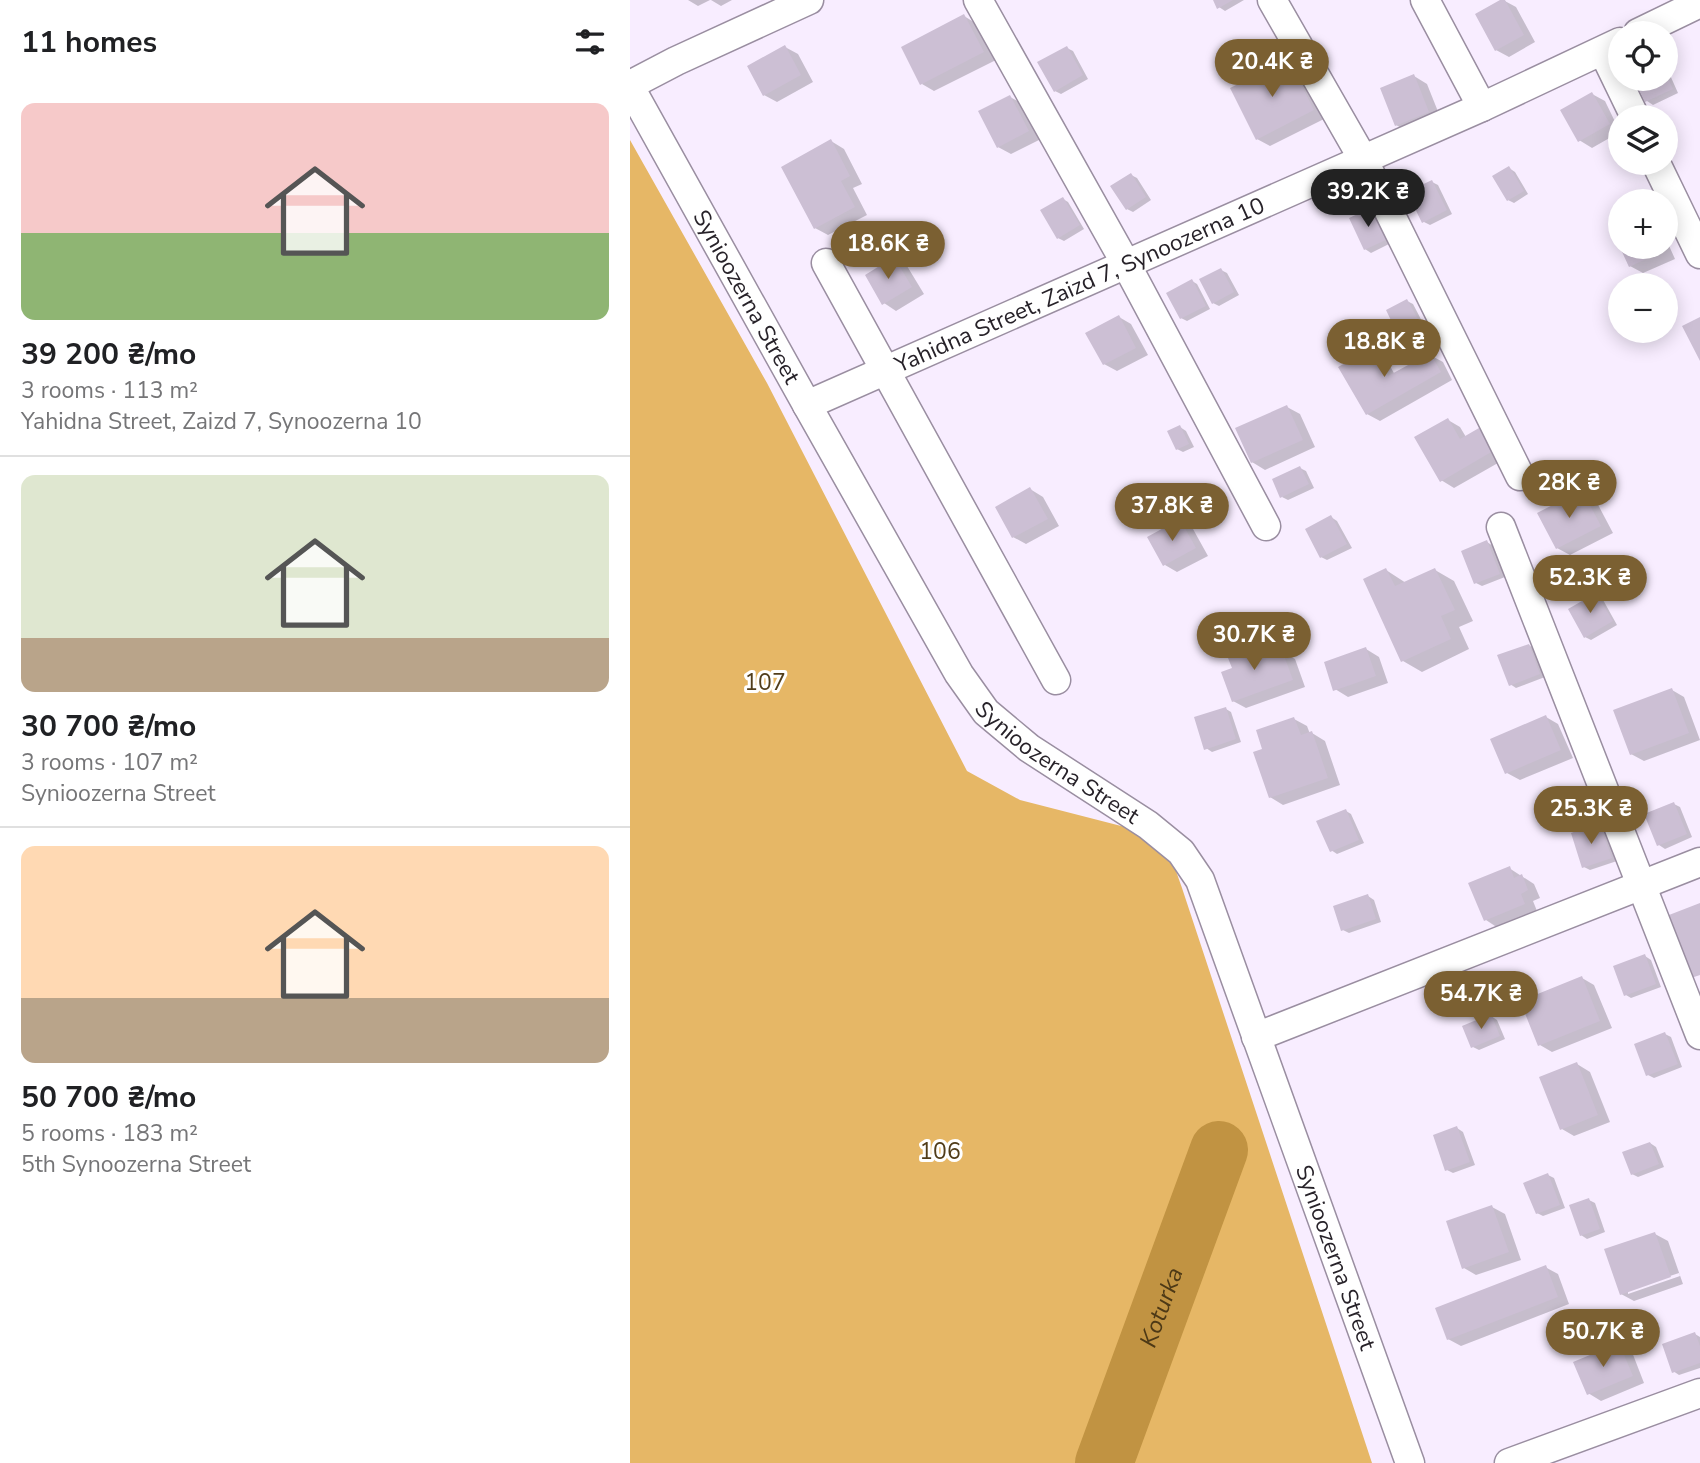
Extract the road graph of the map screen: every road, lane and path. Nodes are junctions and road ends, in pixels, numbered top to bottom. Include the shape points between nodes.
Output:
1 (809, 0) edge
2 (978, 0) edge
3 (1272, 0) edge
4 (1425, 0) edge
5 (1700, 3) edge
6 (1663, 21) edge
7 (1608, 48) edge
8 (630, 86) edge
9 (1482, 107) junction
10 (1363, 159) junction
11 (1662, 175) edge
12 (1700, 254) edge
13 (826, 264) dead end
14 (1126, 264) junction
15 (885, 370) junction
16 (807, 405) junction
17 (1520, 476) dead end
18 (1266, 526) dead end
19 (1501, 527) dead end
20 (1056, 680) dead end
21 (1700, 863) edge
22 (1641, 886) junction
23 (1700, 1035) edge
24 (1256, 1037) junction
25 (1700, 1393) edge
26 (1410, 1463) edge
27 (1509, 1463) edge

1 - 8 street
2 - 14 street
3 - 10 street
4 - 9 street
5 - 6 street
7 - 9 street, Yahidna Street, Zaizd 7, Synoozerna 10
8 - 16 street, Synioozerna Street
9 - 10 street, Yahidna Street, Zaizd 7, Synoozerna 10
10 - 14 street, Yahidna Street, Zaizd 7, Synoozerna 10
10 - 17 street
11 - 12 street
13 - 15 street
14 - 15 street, Yahidna Street, Zaizd 7, Synoozerna 10
14 - 18 street
15 - 16 street, Yahidna Street, Zaizd 7, Synoozerna 10
15 - 20 street
16 - 24 street, Synioozerna Street via 959,674 986,712 1029,748 1148,825 1181,852 1200,880
19 - 22 street
21 - 22 street
22 - 23 street
22 - 24 street
24 - 26 street, Synioozerna Street
25 - 27 street

